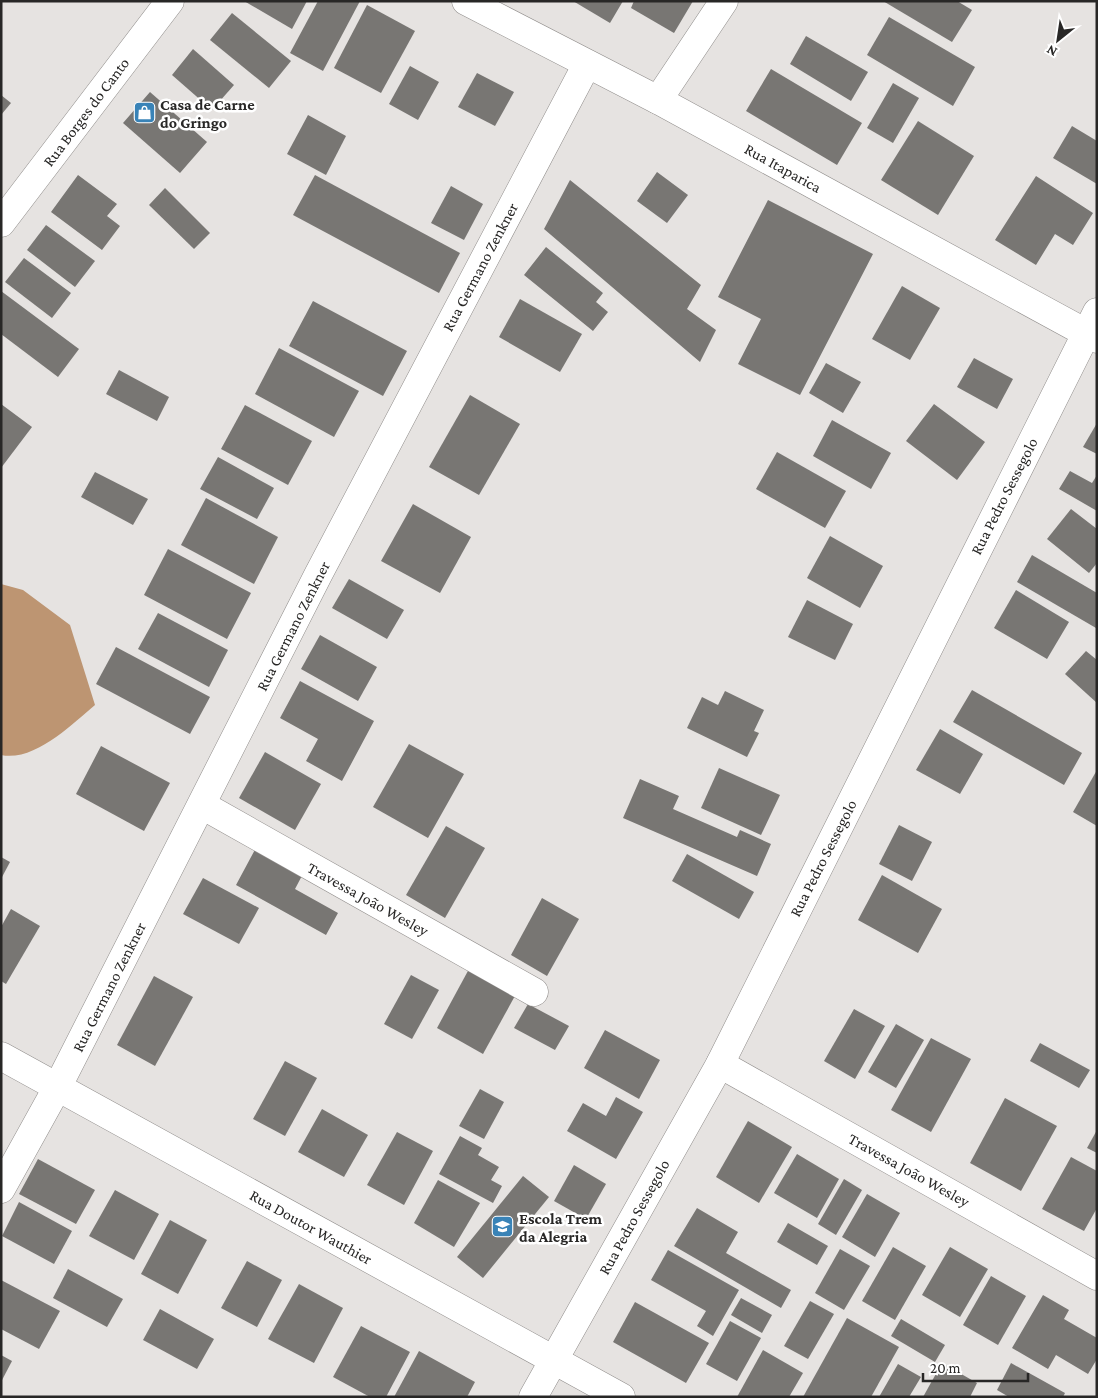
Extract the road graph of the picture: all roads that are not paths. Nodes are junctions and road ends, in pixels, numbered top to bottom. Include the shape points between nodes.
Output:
1 (170, 1) edge
2 (466, 1) edge
3 (724, 1) edge
4 (587, 64) junction
5 (658, 100) junction
6 (1, 223) edge
7 (1093, 328) edge
8 (202, 805) junction
9 (534, 992) dead end
10 (1, 1056) edge
11 (720, 1064) junction
12 (57, 1088) junction
13 (1, 1189) edge
14 (1097, 1276) edge
15 (554, 1359) junction
16 (533, 1397) edge
17 (621, 1397) edge

1 - 6 street, Rua Borges do Canto
2 - 4 street, Rua Itaparica
3 - 5 street
4 - 5 street, Rua Itaparica
4 - 8 street, Rua Germano Zenkner via 318,575
5 - 7 street, Rua Itaparica
7 - 11 street, Rua Pedro Sessegolo
8 - 9 street, Travessa João Wesley
8 - 12 street, Rua Germano Zenkner
10 - 12 street, Rua Doutor Wauthier
11 - 14 street, Travessa João Wesley
11 - 15 street, Rua Pedro Sessegolo
12 - 13 street, Rua Germano Zenkner
12 - 15 street, Rua Doutor Wauthier
15 - 16 street, Rua Pedro Sessegolo
15 - 17 street, Rua Doutor Wauthier

